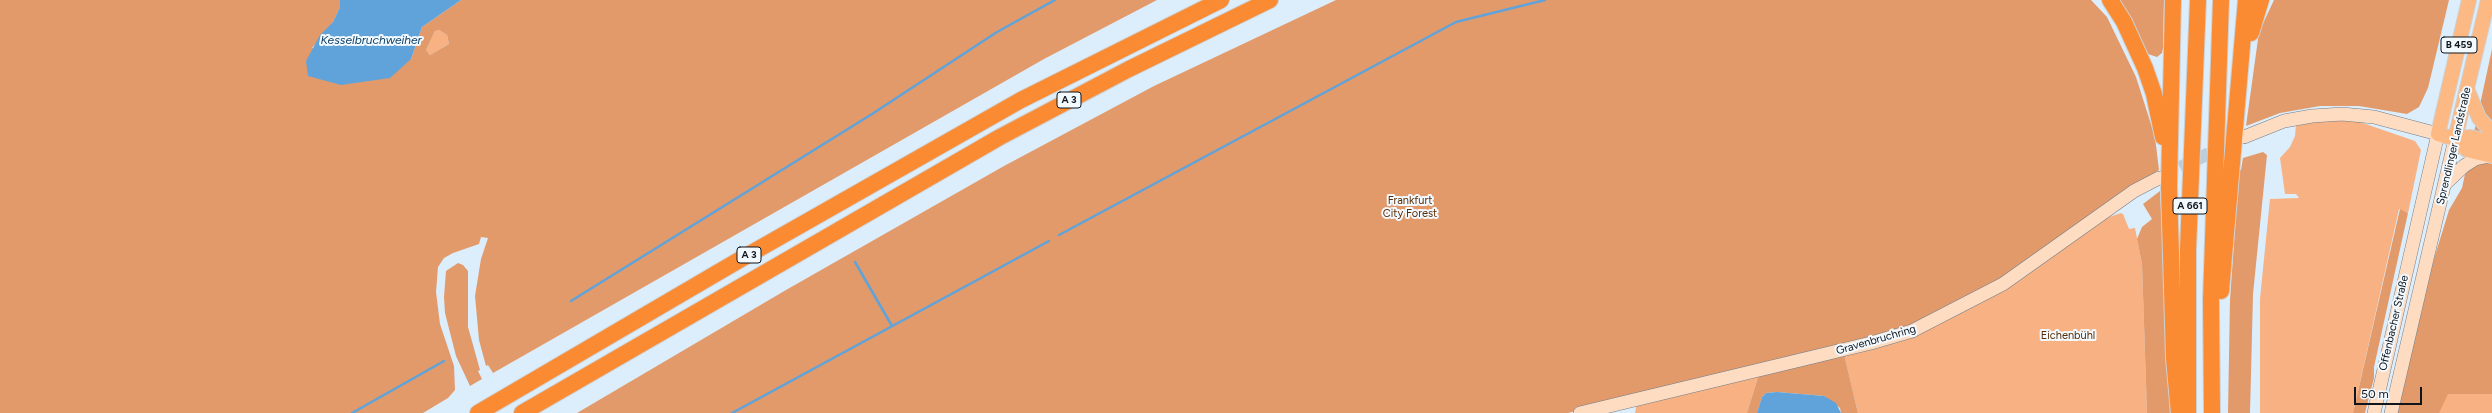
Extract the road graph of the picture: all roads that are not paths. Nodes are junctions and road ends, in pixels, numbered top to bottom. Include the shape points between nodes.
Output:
1 (1221, 0) edge
2 (1270, 0) edge
3 (2110, 0) edge
4 (2173, 0) edge
5 (2198, 0) edge
6 (2221, 0) edge
7 (2246, 0) edge
8 (2261, 0) edge
9 (2469, 0) edge
10 (2488, 0) edge
11 (2239, 83) junction
12 (2467, 89) junction
13 (2492, 132) edge
14 (2438, 134) junction
15 (2244, 137) dead end
16 (2455, 139) junction
17 (2492, 142) edge
18 (2490, 156) edge
19 (2164, 182) junction
20 (2444, 185) junction
21 (2415, 234) joint
22 (2419, 291) joint
23 (2212, 406) edge
24 (478, 413) edge
25 (522, 413) edge
26 (1580, 413) edge
27 (2179, 413) edge
28 (2188, 413) edge
29 (2374, 413) edge
30 (2391, 413) edge

1 - 24 highway, A 3 via 1021,100
2 - 25 highway, A 3 via 1129,69 1000,137
3 - 19 highway via 2130,35 2150,81 2163,133
4 - 19 highway
5 - 28 highway, A 661 via 2189,226
6 - 23 highway, A 661 via 2213,198
7 - 11 highway
8 - 11 highway via 2251,29
9 - 14 main road, Sprendlinger Landstraße / B 459
10 - 12 main road, Sprendlinger Landstraße / B 459
11 - 23 highway
12 - 13 main road via 2480,118
12 - 16 main road, Sprendlinger Landstraße
14 - 15 street via 2374,117 2342,114 2284,121
14 - 16 main road
14 - 21 street, Sprendlinger Landstraße
16 - 17 main road via 2470,137
16 - 18 main road via 2467,150
16 - 20 street, Sprendlinger Landstraße
18 - 20 street via 2475,159
19 - 26 street, Gravenbruchring via 2134,191 2002,284 1912,331
19 - 27 highway
20 - 22 street, Sprendlinger Landstraße
21 - 29 street, Offenbacher Straße
22 - 30 street, Offenbacher Straße

